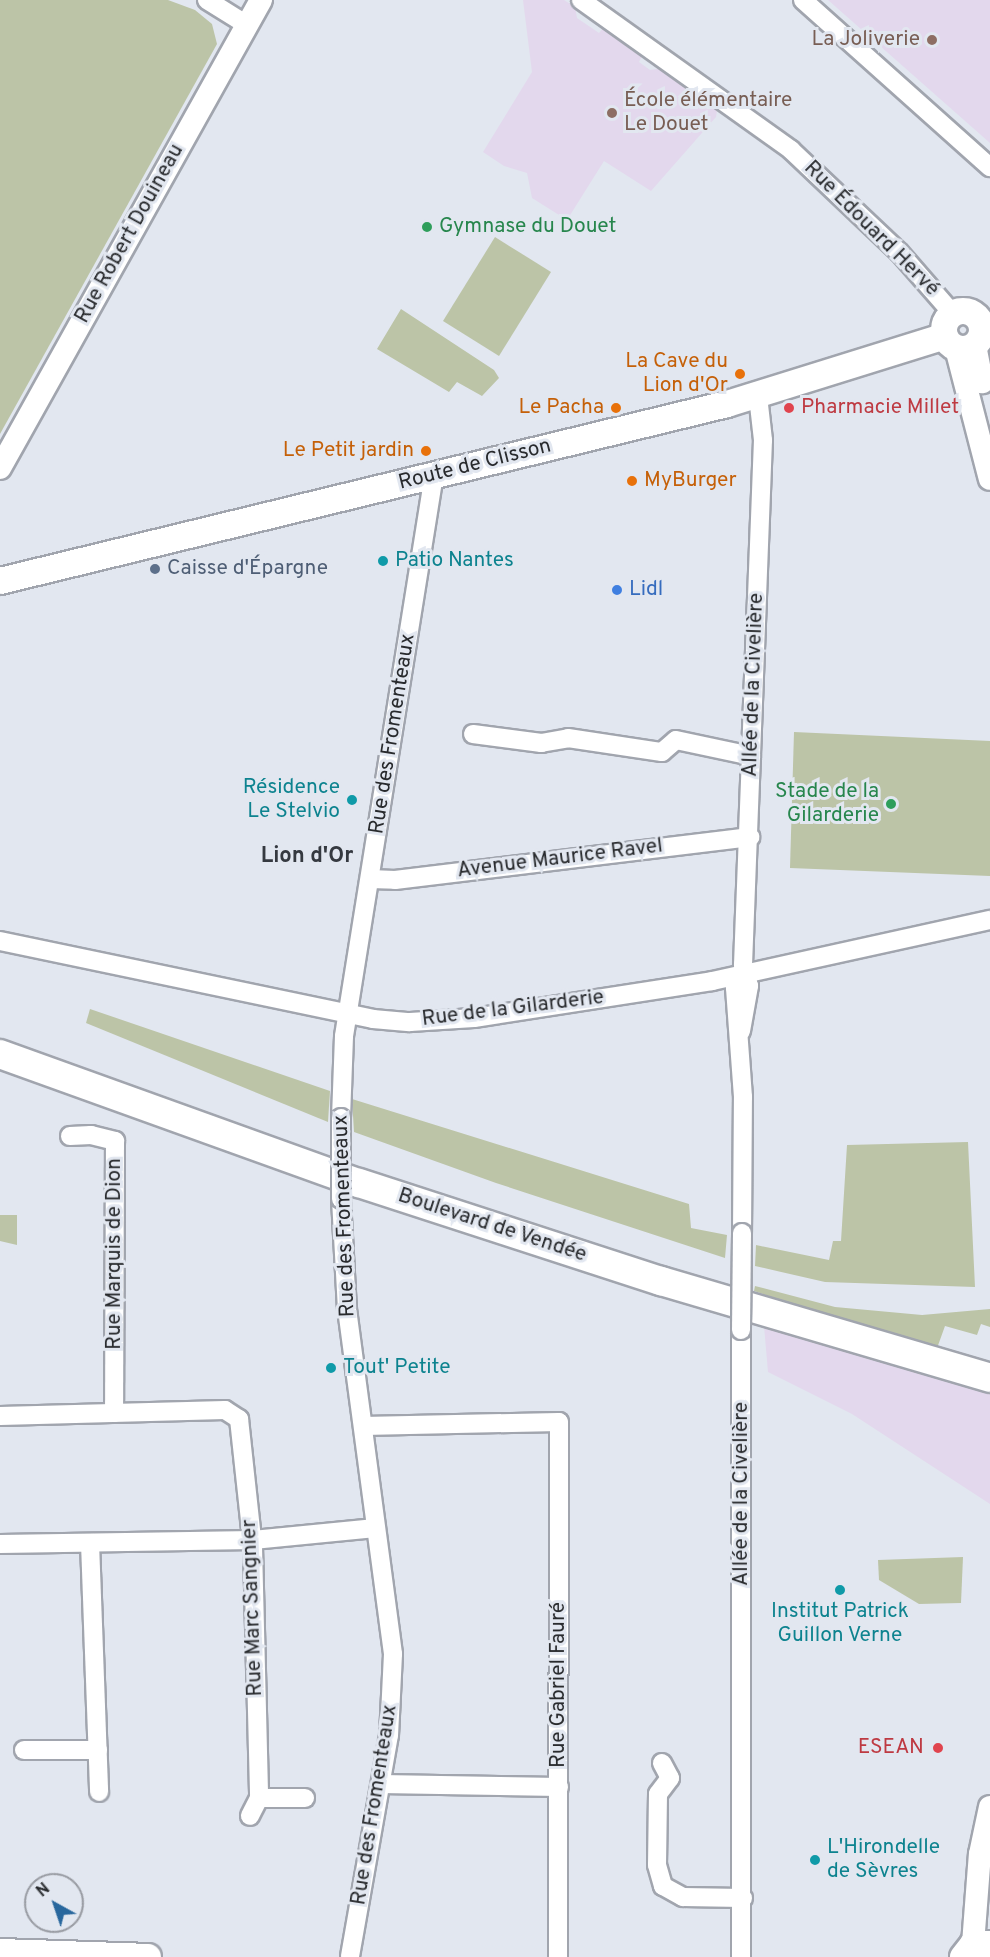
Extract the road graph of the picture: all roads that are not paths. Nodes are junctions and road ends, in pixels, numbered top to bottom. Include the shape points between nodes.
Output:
1 (207, 0) edge
2 (261, 0) edge
3 (581, 0) edge
4 (803, 0) edge
5 (247, 25) junction
6 (990, 167) edge
7 (970, 326) edge
8 (758, 396) junction
9 (990, 419) edge
10 (0, 468) edge
11 (434, 475) junction
12 (990, 479) edge
13 (0, 581) edge
14 (473, 734) dead end
15 (751, 756) junction
16 (750, 837) junction
17 (370, 879) junction
18 (990, 920) edge
19 (0, 941) edge
20 (743, 975) junction
21 (348, 1012) junction
22 (0, 1054) edge
23 (70, 1136) dead end
24 (990, 1378) edge
25 (114, 1413) junction
26 (0, 1416) edge
27 (363, 1426) junction
28 (375, 1528) junction
29 (253, 1540) junction
30 (90, 1543) junction
31 (0, 1544) edge
32 (24, 1750) dead end
33 (98, 1750) junction
34 (662, 1763) dead end
35 (381, 1784) junction
36 (559, 1787) junction
37 (99, 1792) dead end
38 (259, 1797) junction
39 (305, 1798) dead end
40 (990, 1807) edge
41 (250, 1816) dead end
42 (980, 1884) junction
43 (743, 1899) junction
44 (990, 1916) edge
45 (976, 1948) edge
46 (0, 1952) edge
47 (148, 1957) edge
48 (350, 1957) edge
49 (558, 1957) edge
50 (741, 1957) edge

1 - 5 street
2 - 5 street, Rue Robert Douineau
3 - 7 street, Rue Édouard Hervé via 791,150 891,244
4 - 6 street
5 - 10 street, Rue Robert Douineau
7 - 8 main road, Route de Clisson
7 - 9 street
7 - 12 street
8 - 11 main road, Route de Clisson
8 - 15 street, Allée de la Civelière via 763,440
11 - 13 main road, Route de Clisson
11 - 17 street, Rue des Fromenteaux
14 - 15 street via 541,743 568,738 662,752 676,740
15 - 16 street, Allée de la Civelière
16 - 17 street, Avenue Maurice Ravel via 395,880
16 - 20 street, Allée de la Civelière
17 - 21 street, Rue des Fromenteaux
18 - 20 street, Rue de la Gilarderie
19 - 21 street, Rue de la Gilarderie
20 - 21 street, Rue de la Gilarderie via 474,1018 390,1021
20 - 43 street, Allée de la Civelière, bridge via 749,986 741,1031
21 - 27 street, Rue des Fromenteaux, bridge via 341,1118 341,1199 347,1309
22 - 24 main road, Boulevard de Vendée via 391,1193 661,1281
23 - 25 street, Rue Marquis de Dion via 91,1135 115,1141
25 - 26 street
25 - 29 street, Rue Marc Sangnier via 225,1410 239,1419
27 - 28 street, Rue des Fromenteaux
27 - 36 street, Rue Gabriel Fauré via 559,1422
28 - 29 street
28 - 35 street, Rue des Fromenteaux via 393,1654 393,1711
29 - 30 street
29 - 38 street, Rue Marc Sangnier
30 - 31 street
30 - 33 street
32 - 33 street
33 - 37 street
34 - 43 street via 670,1778 658,1794 657,1865 663,1886 683,1898
35 - 36 street
35 - 48 street, Rue des Fromenteaux
36 - 49 street, Rue Gabriel Fauré
38 - 39 street
38 - 41 street, Rue Marc Sangnier
40 - 42 street via 980,1854
42 - 44 street
42 - 45 street
43 - 50 street, Allée de la Civelière
46 - 47 main road

